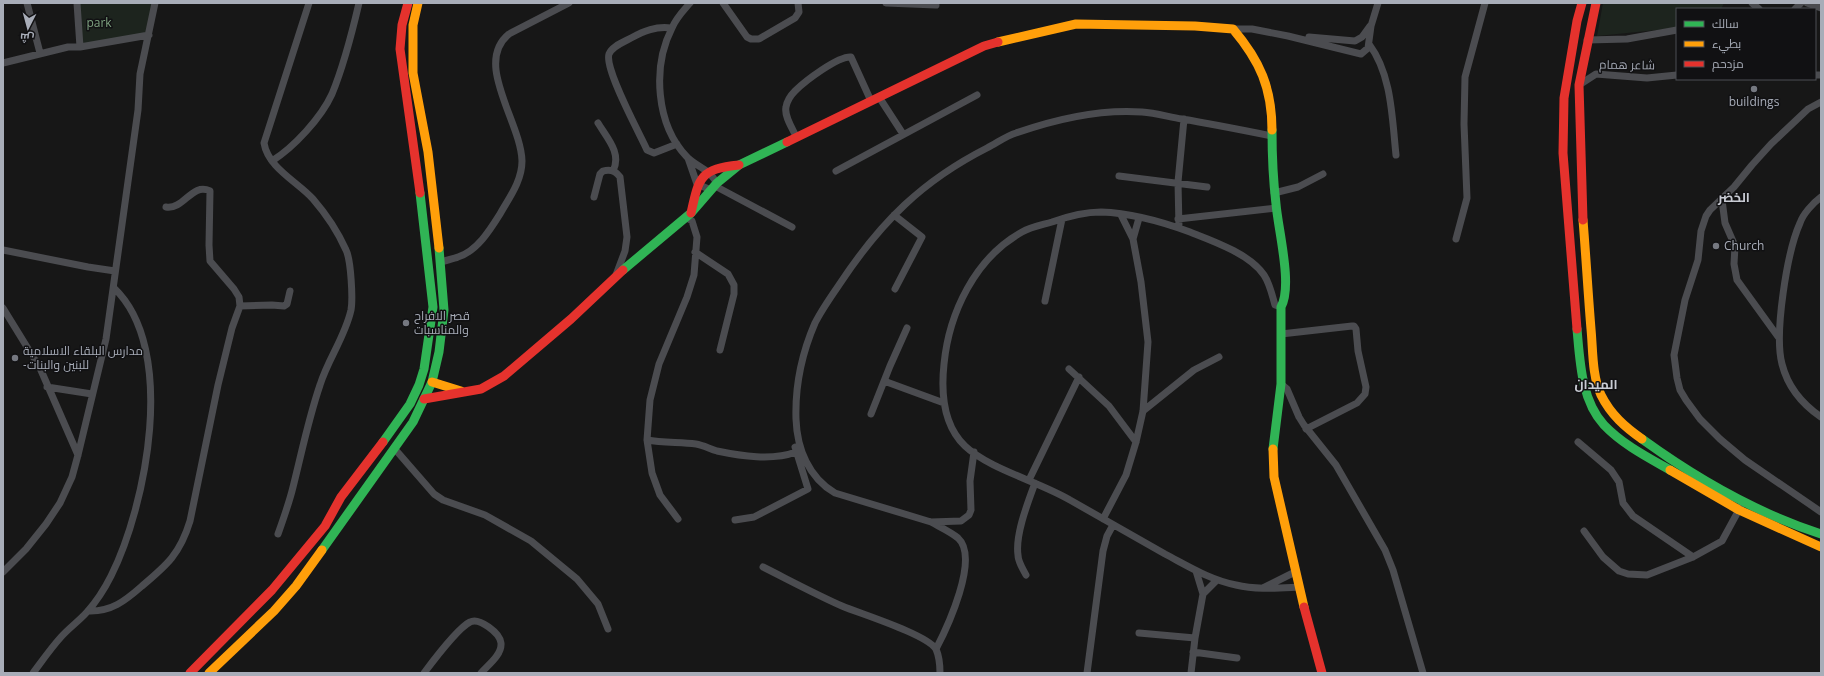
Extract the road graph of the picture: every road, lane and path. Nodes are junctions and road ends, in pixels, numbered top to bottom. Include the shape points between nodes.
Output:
1 (27, 3) edge
2 (77, 3) edge
3 (155, 3) edge
4 (309, 3) edge
5 (359, 3) edge
6 (408, 3) edge
7 (418, 3) edge
8 (568, 3) edge
9 (690, 3) edge
10 (723, 3) edge
11 (798, 3) edge
12 (886, 3) edge
13 (1378, 3) edge
14 (1485, 3) edge
15 (1582, 3) edge
16 (1596, 3) edge
17 (1807, 3) edge
18 (936, 5) dead end
19 (1821, 8) edge
20 (1370, 26) junction
21 (671, 28) junction
22 (1233, 29) junction
23 (1676, 30) edge
24 (149, 36) junction
25 (1288, 36) junction
26 (1574, 40) junction
27 (1587, 40) junction
28 (1369, 44) junction
29 (80, 47) junction
30 (40, 53) junction
31 (3, 62) edge
32 (402, 73) junction
33 (413, 73) junction
34 (1676, 75) edge
35 (1579, 85) junction
36 (977, 95) dead end
37 (875, 99) junction
38 (1821, 102) edge
39 (1184, 119) junction
40 (598, 123) dead end
41 (902, 134) junction
42 (796, 136) junction
43 (1272, 136) junction
44 (678, 144) junction
45 (1396, 155) dead end
46 (688, 158) junction
47 (272, 161) junction
48 (739, 165) junction
49 (613, 171) junction
50 (708, 171) junction
51 (836, 171) dead end
52 (1323, 174) dead end
53 (1120, 176) dead end
54 (1178, 182) junction
55 (697, 184) junction
56 (714, 186) junction
57 (1207, 187) dead end
58 (1274, 194) junction
59 (594, 197) dead end
60 (1821, 197) edge
61 (1722, 200) junction
62 (166, 207) dead end
63 (1276, 208) junction
64 (688, 215) junction
65 (894, 215) junction
66 (1121, 215) junction
67 (1062, 218) junction
68 (1139, 218) junction
69 (1178, 219) junction
70 (792, 227) dead end
71 (1179, 228) junction
72 (1133, 239) junction
73 (1456, 239) dead end
74 (3, 250) edge
75 (695, 252) junction
76 (441, 262) junction
77 (115, 271) junction
78 (615, 277) junction
79 (114, 288) junction
80 (895, 289) dead end
81 (290, 291) dead end
82 (1045, 301) dead end
83 (240, 306) junction
84 (1281, 307) junction
85 (3, 308) edge
86 (907, 328) dead end
87 (1281, 334) junction
88 (1779, 338) junction
89 (720, 350) dead end
90 (1220, 357) dead end
91 (1069, 368) dead end
92 (1079, 377) junction
93 (884, 381) junction
94 (432, 382) junction
95 (1281, 384) junction
96 (47, 388) junction
97 (461, 391) junction
98 (92, 394) junction
99 (424, 399) junction
100 (944, 403) junction
101 (1144, 411) junction
102 (871, 414) dead end
103 (1821, 417) edge
104 (1306, 429) junction
105 (796, 437) junction
106 (647, 440) junction
107 (1136, 442) junction
108 (1578, 442) dead end
109 (394, 448) junction
110 (796, 452) junction
111 (974, 452) junction
112 (78, 456) junction
113 (356, 478) junction
114 (1032, 482) junction
115 (368, 486) junction
116 (1741, 506) junction
117 (1821, 512) edge
118 (678, 519) dead end
119 (1103, 519) junction
120 (735, 520) dead end
121 (930, 522) junction
122 (1113, 525) junction
123 (1584, 531) dead end
124 (278, 534) dead end
125 (1821, 534) edge
126 (1821, 547) edge
127 (1693, 556) junction
128 (763, 567) dead end
129 (1196, 571) junction
130 (3, 572) edge
131 (1295, 572) junction
132 (1026, 575) dead end
133 (1217, 580) junction
134 (1299, 587) junction
135 (1262, 589) junction
136 (1203, 594) junction
137 (88, 611) junction
138 (608, 629) dead end
139 (1139, 633) dead end
140 (1195, 638) junction
141 (936, 649) junction
142 (1194, 652) junction
143 (1237, 658) dead end
144 (33, 673) edge
145 (190, 673) edge
146 (209, 673) edge
147 (424, 673) edge
148 (481, 673) edge
149 (940, 673) edge
150 (1087, 673) edge
151 (1191, 673) edge
152 (1322, 673) edge
153 (1423, 673) edge

1 - 30 street
2 - 29 street
3 - 24 street
4 - 47 street via 264,140 264,147
5 - 47 street via 337,80 325,107 295,142
6 - 32 main road via 402,25
7 - 33 main road via 413,25
8 - 76 street via 509,34 498,46 495,60 498,83 520,142 522,163 519,178 491,228 477,245 460,257
9 - 21 street
10 - 11 street via 747,37 753,40 795,18 800,10
12 - 18 street
13 - 20 street
14 - 73 street via 1465,77 1467,198
15 - 26 main road
16 - 27 main road
17 - 19 street
20 - 25 street via 1358,40
20 - 28 street
21 - 44 street via 659,71 660,91 663,113
21 - 44 street via 658,27 644,31 612,50 609,59 623,104 647,150 654,153
22 - 25 street via 1252,29
22 - 37 main road via 1076,24 984,46
22 - 43 main road via 1261,68 1271,99
23 - 27 street via 1627,38
24 - 29 street
24 - 77 street via 140,74 138,110
25 - 28 street via 1358,54 1365,52
26 - 27 main road
26 - 116 main road via 1564,98 1563,153 1580,364 1584,385 1593,408 1614,434 1634,449
27 - 35 main road
28 - 45 street via 1380,59 1386,80
29 - 30 street
30 - 31 street
32 - 33 main road
32 - 113 main road via 420,193 433,307 419,385 410,404
33 - 76 main road via 430,167
34 - 35 street, شاعر همام via 1647,78 1596,74
35 - 116 main road via 1582,209 1593,352 1601,395 1614,416 1643,441
36 - 41 street
37 - 41 street
37 - 42 main road
37 - 42 street via 851,57 846,56 826,67 789,98 786,115
38 - 61 street via 1808,110 1771,144
39 - 43 street
39 - 54 street
39 - 65 street via 1144,112 1093,114 1015,133 937,177 914,194
40 - 49 street via 615,150 617,163
41 - 51 street
42 - 48 main road
43 - 58 main road
44 - 46 street
46 - 50 street
46 - 55 street
47 - 124 street via 313,199 326,215 347,251 351,307 347,326 329,362 316,398 304,436 292,492
48 - 50 main road via 722,166
48 - 56 main road
49 - 59 street via 602,171
49 - 78 street via 620,177 627,237 625,251
50 - 55 main road
50 - 56 street
52 - 58 street via 1298,187
53 - 54 street
54 - 57 street
54 - 69 street
55 - 56 street
55 - 64 main road
56 - 64 main road
56 - 70 street
58 - 63 main road
60 - 88 street via 1800,221 1795,236
61 - 88 street via 1725,223 1735,246 1734,264 1737,280
61 - 117 street via 1710,210 1703,224 1698,260 1675,343 1674,355 1680,390 1692,410 1720,439 1745,460
62 - 83 street via 176,206 197,190 205,188 210,191 210,261 234,289 239,297
63 - 69 street
63 - 84 main road via 1285,266 1284,303
64 - 75 street via 697,237
64 - 78 main road
65 - 80 street via 922,237
65 - 105 street via 872,238 850,268 816,322 797,382
66 - 67 street via 1100,212
66 - 68 street
66 - 72 street
67 - 82 street
67 - 100 street via 1024,231 1003,244 973,278 961,300 946,343
68 - 71 street
68 - 72 street
69 - 71 street
71 - 84 street via 1218,242 1254,264 1265,276 1276,305
72 - 101 street via 1148,342
74 - 77 street
75 - 89 street via 728,274 734,285
75 - 106 street via 694,275 687,297 659,364 650,400
76 - 94 main road via 443,328
77 - 79 street
78 - 97 main road via 571,319 504,376 481,389
79 - 98 street via 106,339
79 - 137 street via 133,314 145,343 150,420 144,467 130,526 111,576
81 - 83 street via 287,304 284,306
83 - 137 street via 222,364 194,501 183,541 171,560 131,597 110,608
84 - 87 main road
85 - 96 street via 40,368
86 - 93 street
87 - 95 main road
87 - 104 street via 1352,326 1356,329 1366,387 1362,400
88 - 103 street via 1782,364 1796,394 1806,407
90 - 101 street via 1194,370
91 - 92 street
92 - 107 street via 1109,406
92 - 114 street
93 - 100 street
93 - 102 street
94 - 97 main road
94 - 99 main road
95 - 104 street via 1287,388 1298,417
95 - 131 main road via 1273,449 1274,477
96 - 98 street
96 - 112 street
97 - 99 main road
98 - 112 street
99 - 109 main road via 413,422
100 - 111 street via 956,435
101 - 107 street
104 - 153 street via 1336,465 1385,550
105 - 110 street
105 - 121 street via 805,460 817,480 825,487 835,493
106 - 110 street via 697,444 728,453 754,456 776,457
106 - 118 street via 652,474 660,495
107 - 119 street via 1126,475
108 - 127 street via 1611,470 1619,482 1622,503 1634,516
109 - 115 main road
109 - 138 street via 434,494 485,516 531,541 577,579 598,604
110 - 120 street via 808,489 754,517
111 - 114 street
111 - 121 street via 969,515 961,521
112 - 130 street via 72,477 57,508 26,549
113 - 115 main road
113 - 145 main road via 325,526 272,590
114 - 119 street via 1060,494
114 - 132 street via 1018,546 1018,556
115 - 146 main road via 296,586 274,611
116 - 125 main road
116 - 126 main road
116 - 127 street via 1722,541
119 - 122 street
121 - 141 street via 959,539 966,557 966,570 948,627
122 - 129 street
122 - 150 street via 1103,551
123 - 127 street via 1603,557 1619,571 1628,574 1647,574
128 - 141 street via 842,605 904,629
129 - 133 street
129 - 136 street
131 - 134 main road
131 - 135 street
133 - 135 street
133 - 136 street
134 - 135 street
134 - 152 main road
136 - 140 street
137 - 144 street via 60,638
139 - 140 street
140 - 142 street
141 - 149 street
142 - 143 street
142 - 151 street
147 - 148 street via 466,625 477,621 489,628 501,642 498,654

